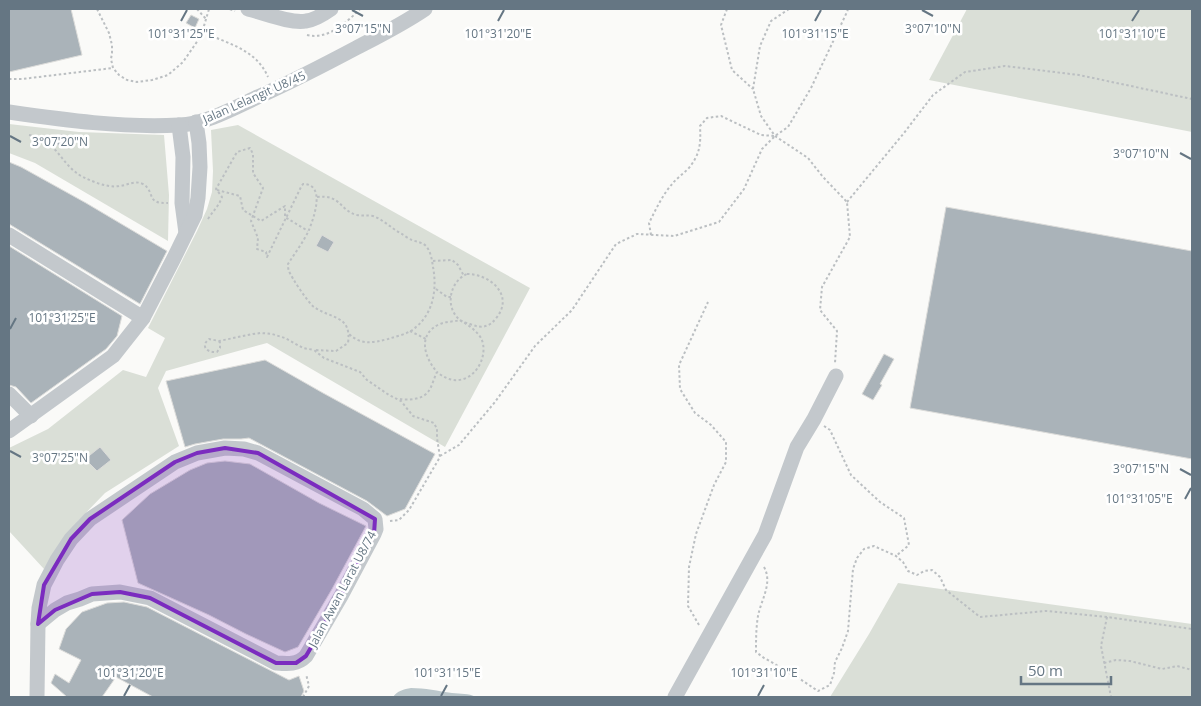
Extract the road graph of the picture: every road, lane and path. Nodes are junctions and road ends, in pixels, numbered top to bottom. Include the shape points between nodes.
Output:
1 (97, 9) edge
2 (197, 9) edge
3 (209, 9) edge
4 (248, 9) edge
5 (331, 9) edge
6 (425, 9) edge
7 (727, 9) edge
8 (789, 9) edge
9 (848, 9) edge
10 (206, 19) junction
11 (203, 32) junction
12 (113, 68) junction
13 (9, 79) edge
14 (274, 90) junction
15 (753, 90) junction
16 (1192, 98) edge
17 (9, 112) edge
18 (196, 122) junction
19 (179, 125) junction
20 (29, 135) dead end
21 (775, 136) junction
22 (216, 189) junction
23 (317, 197) junction
24 (847, 202) junction
25 (189, 214) junction
26 (252, 216) junction
27 (286, 217) junction
28 (308, 231) junction
29 (9, 235) edge
30 (651, 235) junction
31 (432, 261) junction
32 (464, 276) junction
33 (435, 288) junction
34 (451, 297) junction
35 (708, 302) dead end
36 (143, 318) junction
37 (460, 320) junction
38 (410, 331) junction
39 (349, 334) junction
40 (426, 339) junction
41 (218, 341) junction
42 (314, 350) junction
43 (437, 372) junction
44 (836, 376) joint
45 (9, 394) edge
46 (397, 399) junction
47 (30, 416) junction
48 (814, 419) junction
49 (9, 431) edge
50 (440, 457) junction
51 (375, 519) junction
52 (896, 556) junction
53 (753, 558) junction
54 (1107, 617) junction
55 (38, 624) junction
56 (1192, 629) edge
57 (710, 634) junction
58 (296, 663) junction
59 (1104, 663) junction
60 (1192, 670) edge
61 (37, 697) edge
62 (304, 697) edge
63 (675, 697) edge
64 (1111, 697) edge

1 - 12 path via 109,33
2 - 10 path
3 - 10 path
4 - 5 street via 304,22
6 - 14 street, Jalan Lelangit U8/45
7 - 15 path via 721,25 732,70
8 - 15 path via 771,21 760,46
9 - 21 path via 811,88 788,127
10 - 11 path
11 - 12 path via 183,62 168,75 137,82 127,80
11 - 14 path via 252,55
12 - 13 path
14 - 18 street, Jalan Lelangit U8/45
15 - 21 path via 761,116
16 - 24 path via 1079,75 1005,66 965,72 933,95
17 - 19 street, Jalan Lelangit U8/45 via 125,125
18 - 19 street, Jalan Lelangit U8/45
18 - 25 street via 200,167 198,198
19 - 25 street
20 - 25 path via 48,143 71,170 84,177 109,186 136,182 144,185 155,202 176,205
21 - 24 path via 808,158
21 - 30 path via 762,149 744,189 718,222 674,236
21 - 30 path via 761,135 721,116 707,118 700,126 699,153 657,206 649,223
22 - 25 path via 222,197 208,219
22 - 26 path via 240,196 243,210
22 - 26 path via 236,152 250,148 253,173 262,188
23 - 27 path via 314,187 304,184
23 - 28 path
23 - 31 path via 334,199 357,215 381,220 425,245
24 - 44 path via 850,237 822,287 820,310 837,331
25 - 36 street via 186,233
26 - 27 path via 261,221 286,206
26 - 27 path via 251,222 258,238 257,248 266,252 267,257
27 - 28 path
28 - 39 path via 288,264 289,273 309,303 344,322
29 - 36 street
30 - 50 path via 637,234 616,244 572,310 535,346 460,445
31 - 32 path via 452,260
31 - 33 path
32 - 34 path via 455,284
32 - 37 path via 477,275 491,281 500,292 503,304 490,325 477,328
33 - 34 path
33 - 38 path via 428,313
34 - 37 path via 451,305
35 - 57 path via 679,365 680,389 695,413 726,442 726,462 696,534 689,567 688,606 699,625
36 - 47 street via 113,356
37 - 40 path via 438,325
37 - 43 path via 476,332 483,343 484,352 479,366 472,375 459,380 446,378
38 - 39 path via 376,342 356,340
38 - 40 path
39 - 42 path via 348,343 336,350
40 - 43 path via 426,356
41 - 41 path via 209,339 204,344 205,349 217,352 220,348
41 - 42 path via 272,334
42 - 46 path via 324,358 360,372
43 - 46 path via 424,395 409,400
44 - 48 street
45 - 47 street
46 - 50 path via 413,416 434,423
47 - 49 street
48 - 52 path via 830,430 851,476 904,518 910,545
48 - 53 street via 797,447 765,535
50 - 51 path via 410,510 399,520 386,522
51 - 55 street, Jalan Awan Larat U8/74 via 363,509 258,453 225,448 197,453 175,462 90,518 71,539 44,585
51 - 58 street, Jalan Awan Larat U8/74 via 374,534 341,596 306,656
52 - 53 path via 874,546 864,549 857,558 852,576 848,631 835,662 830,686 818,691 756,652 758,616 767,586 766,571 761,562
52 - 54 path via 908,571 917,576 932,570 940,577 946,590 980,617 1046,611
53 - 57 street
54 - 56 path
54 - 59 path via 1101,646
55 - 58 street via 67,603 92,594 120,592 150,598 276,663
55 - 61 street, Jalan Awan Larat U8/74
57 - 63 street
58 - 62 path via 308,678 309,686
59 - 60 path via 1130,661 1162,669 1177,666
59 - 64 path

